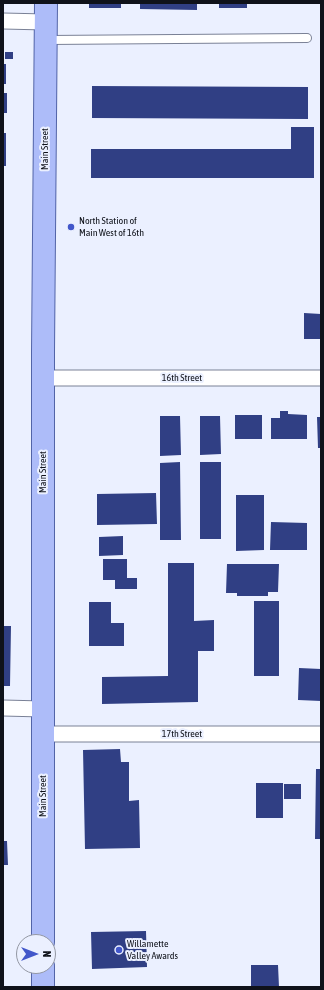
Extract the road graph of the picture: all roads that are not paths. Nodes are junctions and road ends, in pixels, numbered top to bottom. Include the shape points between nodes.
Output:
1 (3, 22) edge
2 (46, 22) edge
3 (306, 38) dead end
4 (44, 378) junction
5 (321, 378) edge
6 (3, 708) edge
7 (43, 709) junction
8 (43, 734) junction
9 (321, 734) edge
10 (43, 934) edge
11 (43, 974) edge
12 (43, 987) edge

1 - 2 street
2 - 3 lane
2 - 4 main road, Main Street
4 - 5 street, 16th Street
4 - 7 main road, Main Street
6 - 7 street
7 - 8 main road, Main Street
8 - 9 street, 17th Street
8 - 10 main road, Main Street
11 - 12 main road

